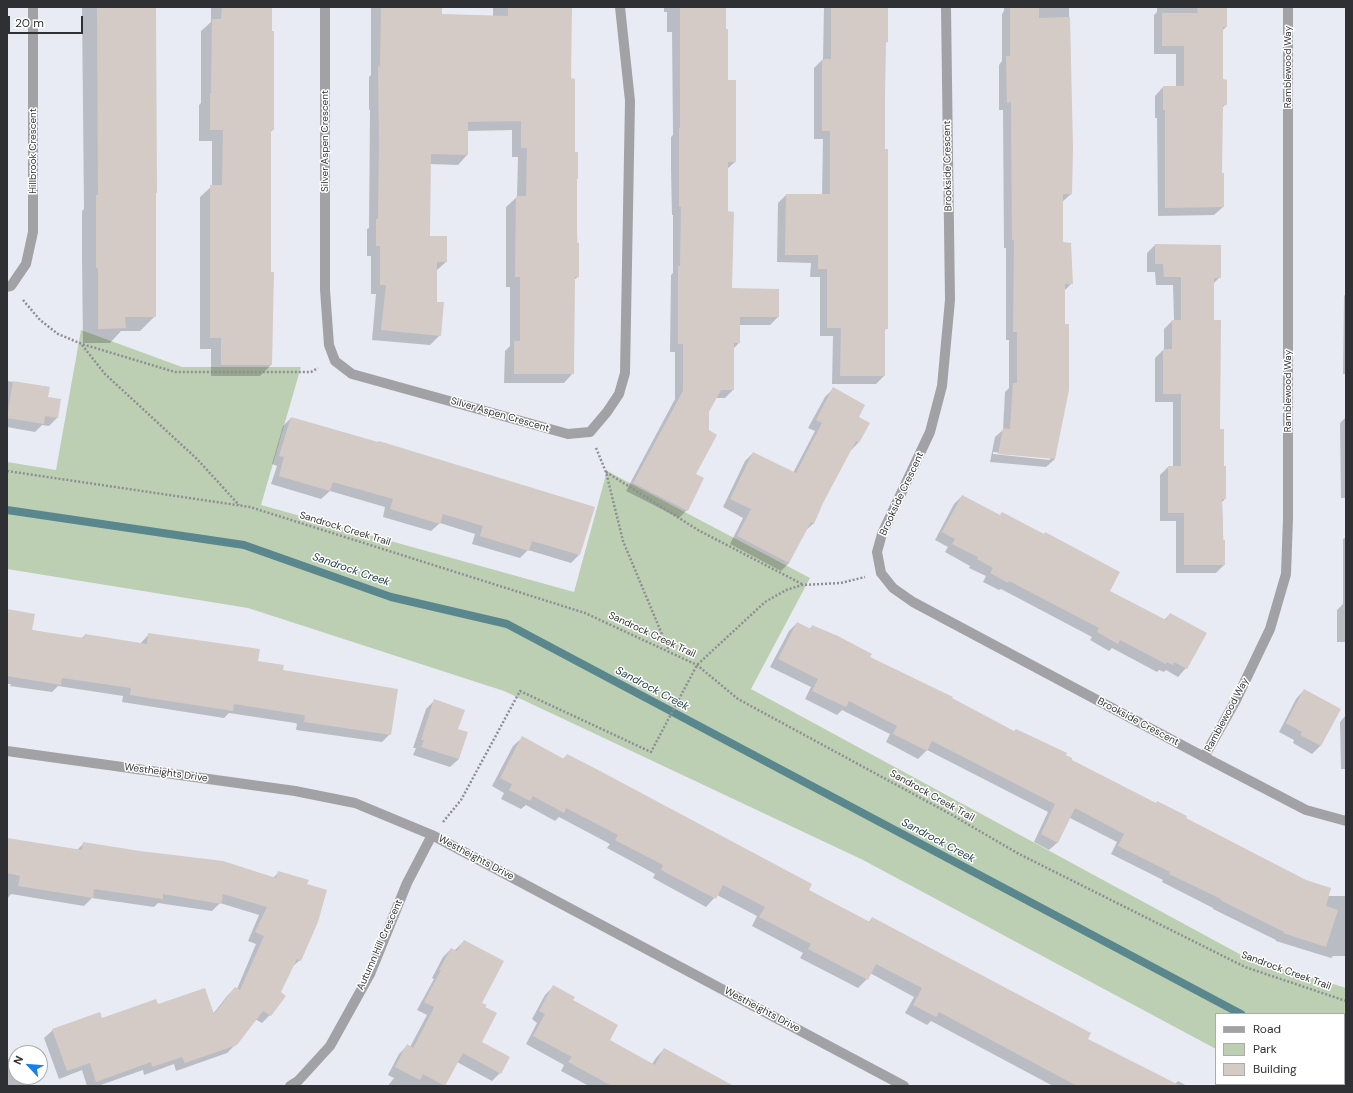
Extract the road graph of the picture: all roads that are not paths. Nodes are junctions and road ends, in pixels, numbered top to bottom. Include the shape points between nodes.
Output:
1 (33, 7) edge
2 (325, 7) edge
3 (620, 7) edge
4 (946, 7) edge
5 (1288, 7) edge
6 (9, 286) edge
7 (7, 750) edge
8 (1204, 757) junction
9 (1346, 821) edge
10 (432, 835) junction
11 (290, 1086) edge
12 (904, 1086) edge

1 - 6 street, Hillbrook Crescent via 33,232 26,264
2 - 3 street, Silver Aspen Crescent via 325,290 329,344 335,361 352,374 568,434 590,432 619,394 626,373 630,100
4 - 8 street, Brookside Crescent via 950,300 942,386 930,432 882,534 877,552 881,574 893,588 913,602
5 - 8 street, Ramblewood Way via 1286,574 1270,629 1236,700
7 - 10 street, Westheights Drive via 295,791 355,803
8 - 9 street, Brookside Crescent via 1306,810
10 - 11 street, Autumn Hill Crescent via 407,883 370,974 330,1046 298,1081
10 - 12 street, Westheights Drive

